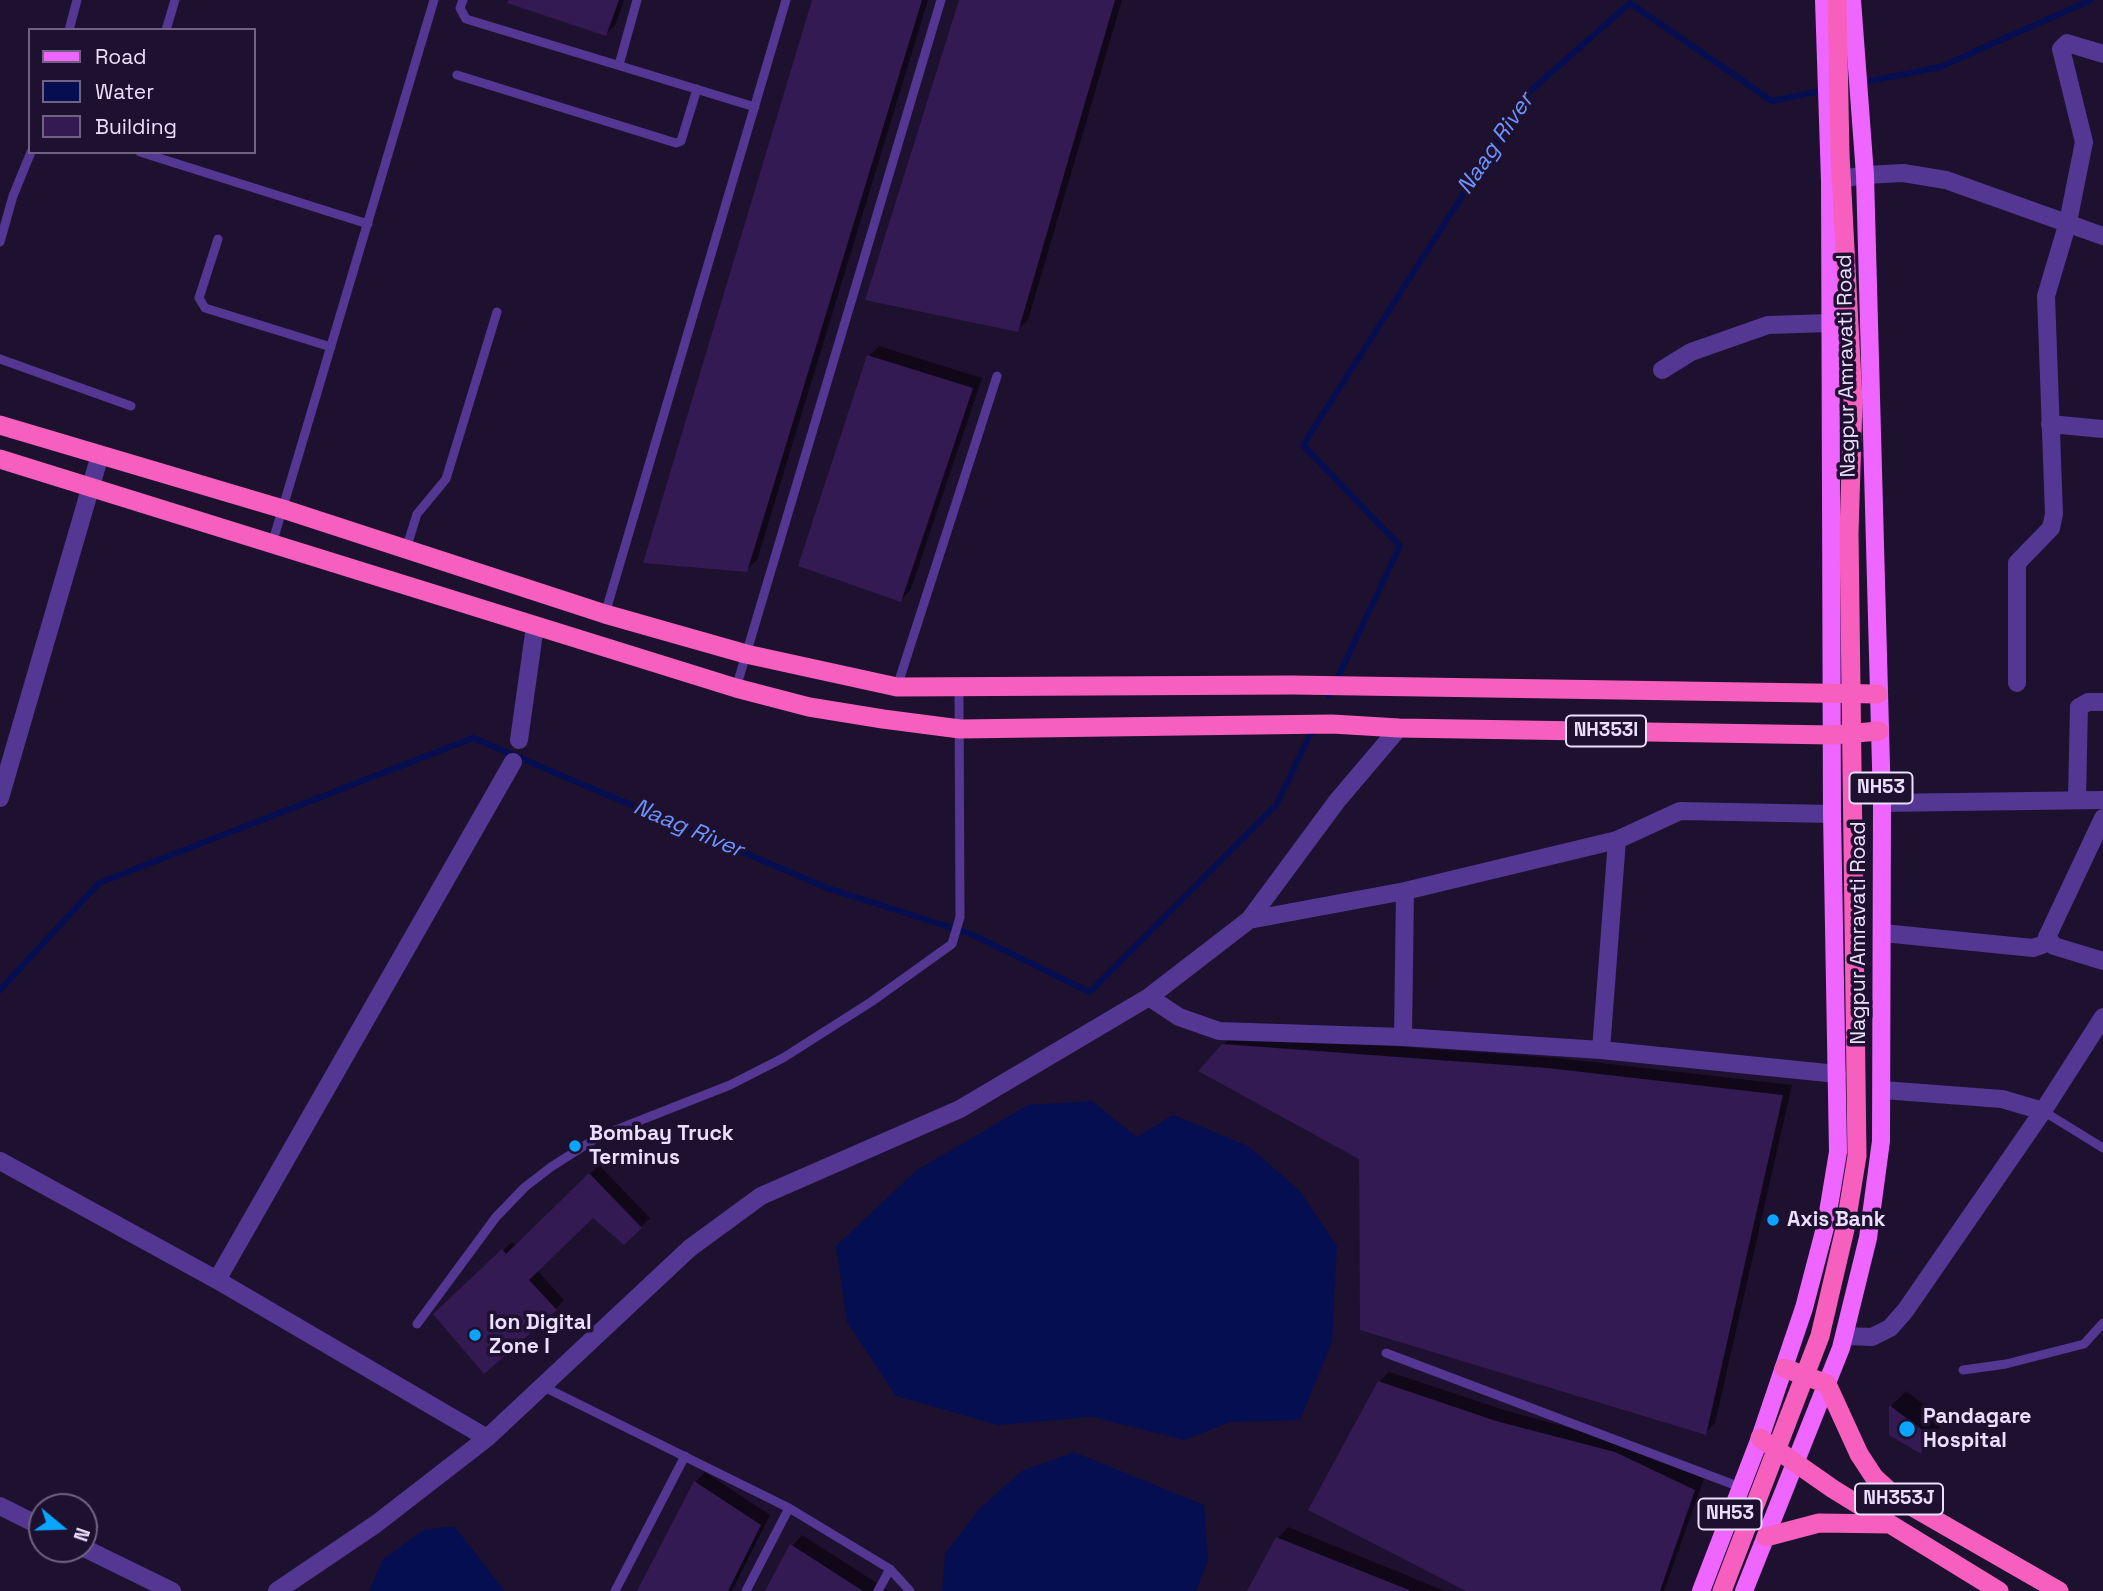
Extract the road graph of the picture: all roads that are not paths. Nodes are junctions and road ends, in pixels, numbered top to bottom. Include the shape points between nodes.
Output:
1 (78, 0) edge
2 (175, 0) edge
3 (434, 0) edge
4 (463, 0) edge
5 (637, 0) edge
6 (786, 0) edge
7 (942, 0) edge
8 (1824, 0) edge
9 (1837, 0) edge
10 (1852, 0) edge
11 (70, 28) edge
12 (167, 28) edge
13 (2103, 54) edge
14 (619, 65) junction
15 (457, 75) dead end
16 (697, 89) junction
17 (755, 107) junction
18 (30, 154) edge
19 (146, 154) edge
20 (1865, 175) junction
21 (1830, 181) junction
22 (2068, 222) junction
23 (368, 224) junction
24 (2103, 236) edge
25 (218, 239) dead end
26 (0, 242) edge
27 (497, 312) dead end
28 (1829, 323) junction
29 (331, 347) junction
30 (0, 359) edge
31 (1662, 370) dead end
32 (997, 376) dead end
33 (131, 406) dead end
34 (2050, 424) junction
35 (0, 425) edge
36 (2103, 429) edge
37 (100, 455) junction
38 (0, 459) edge
39 (90, 486) junction
40 (283, 509) junction
41 (272, 544) junction
42 (406, 549) junction
43 (605, 614) junction
44 (535, 626) junction
45 (746, 654) junction
46 (2017, 683) dead end
47 (897, 687) junction
48 (736, 688) junction
49 (958, 689) junction
50 (1832, 692) junction
51 (1878, 694) junction
52 (2103, 702) edge
53 (1399, 728) junction
54 (960, 729) junction
55 (1879, 732) junction
56 (1833, 735) junction
57 (519, 740) joint
58 (513, 762) joint
59 (0, 798) edge
60 (2077, 799) junction
61 (2103, 800) edge
62 (1882, 803) junction
63 (1832, 814) junction
64 (2103, 818) edge
65 (1617, 840) junction
66 (1405, 891) junction
67 (1249, 919) junction
68 (1883, 933) junction
69 (2050, 942) junction
70 (2103, 961) edge
71 (1149, 997) junction
72 (2103, 1017) edge
73 (1403, 1037) junction
74 (1601, 1050) junction
75 (1837, 1074) junction
76 (1883, 1090) junction
77 (2043, 1111) junction
78 (2103, 1148) edge
79 (0, 1161) edge
80 (217, 1280) junction
81 (2103, 1323) edge
82 (417, 1324) dead end
83 (1845, 1336) junction
84 (1386, 1353) dead end
85 (1784, 1368) junction
86 (1963, 1370) dead end
87 (1826, 1384) junction
88 (541, 1385) junction
89 (487, 1438) junction
90 (1760, 1438) junction
91 (685, 1457) junction
92 (1797, 1462) junction
93 (1740, 1487) junction
94 (0, 1506) edge
95 (789, 1508) junction
96 (28, 1520) edge
97 (1891, 1524) junction
98 (1766, 1537) junction
99 (98, 1555) edge
100 (890, 1569) junction
101 (1978, 1585) edge
102 (172, 1591) edge
103 (277, 1591) edge
104 (615, 1591) edge
105 (746, 1591) edge
106 (878, 1591) edge
107 (910, 1591) edge
108 (1701, 1591) edge
109 (1722, 1591) edge
110 (1744, 1591) edge
111 (1999, 1591) edge
112 (2059, 1591) edge

1 - 11 lane
2 - 12 lane
3 - 23 lane
4 - 14 lane via 460,8 466,19
5 - 14 lane
6 - 17 lane
7 - 45 lane
8 - 21 main road, Nagpur Amravati Road / NH53
9 - 109 highway, bridge via 1853,401 1849,533 1857,1156 1820,1336
10 - 20 main road, Nagpur Amravati Road / NH53
13 - 22 street via 2067,43 2061,49 2084,142
14 - 16 lane
15 - 16 lane via 676,143 681,141
16 - 17 lane
17 - 43 lane
18 - 26 lane
19 - 23 lane
20 - 21 street
20 - 22 street via 1903,173 1946,180
20 - 51 main road, Nagpur Amravati Road / NH53
21 - 28 main road, Nagpur Amravati Road / NH53
22 - 24 street
22 - 34 street via 2046,296
23 - 29 lane
25 - 29 lane via 200,298 205,308
27 - 42 lane via 446,479 417,514
28 - 31 street via 1768,324 1691,352
28 - 50 main road, Nagpur Amravati Road / NH53
29 - 40 lane
30 - 33 lane
32 - 47 lane
34 - 36 street
34 - 46 street via 2054,514 2051,528 2017,563
35 - 37 highway
37 - 39 street
37 - 40 highway
38 - 39 highway
39 - 41 highway
39 - 59 street
40 - 41 lane
40 - 42 highway
41 - 44 highway
42 - 43 highway
43 - 45 highway
44 - 48 highway
44 - 57 street
45 - 47 highway
45 - 48 lane
47 - 49 highway
48 - 54 highway via 808,707
49 - 50 highway, NH353I via 1319,685
49 - 54 lane
50 - 51 highway, NH353I
50 - 56 main road, Nagpur Amravati Road / NH53
51 - 55 main road, Nagpur Amravati Road / NH53
52 - 60 street via 2079,707
53 - 54 highway, NH353I via 1303,724
53 - 56 highway, NH353I
53 - 67 street via 1337,801
54 - 82 lane via 956,938 871,1002 783,1058 598,1137 551,1167 496,1217
55 - 56 highway, NH353I
55 - 62 main road, Nagpur Amravati Road / NH53
56 - 63 main road, Nagpur Amravati Road / NH53
57 - 58 lane
58 - 80 street
60 - 61 street
60 - 62 street
62 - 68 main road, Nagpur Amravati Road / NH53
63 - 65 street via 1680,811
63 - 75 main road, Nagpur Amravati Road / NH53
64 - 69 street via 2049,929
65 - 66 street
65 - 74 street
66 - 67 street
66 - 73 street
67 - 71 street
68 - 69 street via 2032,948
68 - 76 main road, Nagpur Amravati Road / NH53
69 - 70 street
71 - 73 street via 1180,1017 1219,1031
71 - 88 street via 960,1109 761,1196 690,1248
72 - 77 street
73 - 74 street
74 - 75 street
75 - 85 main road, Nagpur Amravati Road / NH53 via 1838,1152 1826,1224
76 - 77 street via 2002,1099
76 - 83 main road, Nagpur Amravati Road / NH53 via 1868,1238
77 - 78 lane
77 - 83 street via 1898,1320 1872,1337
79 - 80 street
80 - 89 street
81 - 86 lane via 2084,1344
83 - 87 main road, Nagpur Amravati Road / NH53
84 - 93 lane
85 - 87 highway
85 - 90 main road, Nagpur Amravati Road / NH53
87 - 92 main road, Nagpur Amravati Road / NH53
87 - 112 highway, NH353J via 1874,1477 1898,1498
88 - 89 street
88 - 91 lane
89 - 103 street via 376,1524
90 - 92 highway, NH353J
90 - 93 main road, Nagpur Amravati Road / NH53
91 - 95 lane
91 - 104 lane
92 - 97 highway, NH353J
92 - 98 main road, Nagpur Amravati Road / NH53
93 - 108 main road, Nagpur Amravati Road / NH53
94 - 96 street
95 - 100 lane
95 - 105 lane
97 - 98 highway via 1819,1523
97 - 101 highway, NH353J
98 - 110 main road, Nagpur Amravati Road / NH53
99 - 102 street
100 - 106 lane
100 - 107 lane
101 - 111 highway, NH353J

